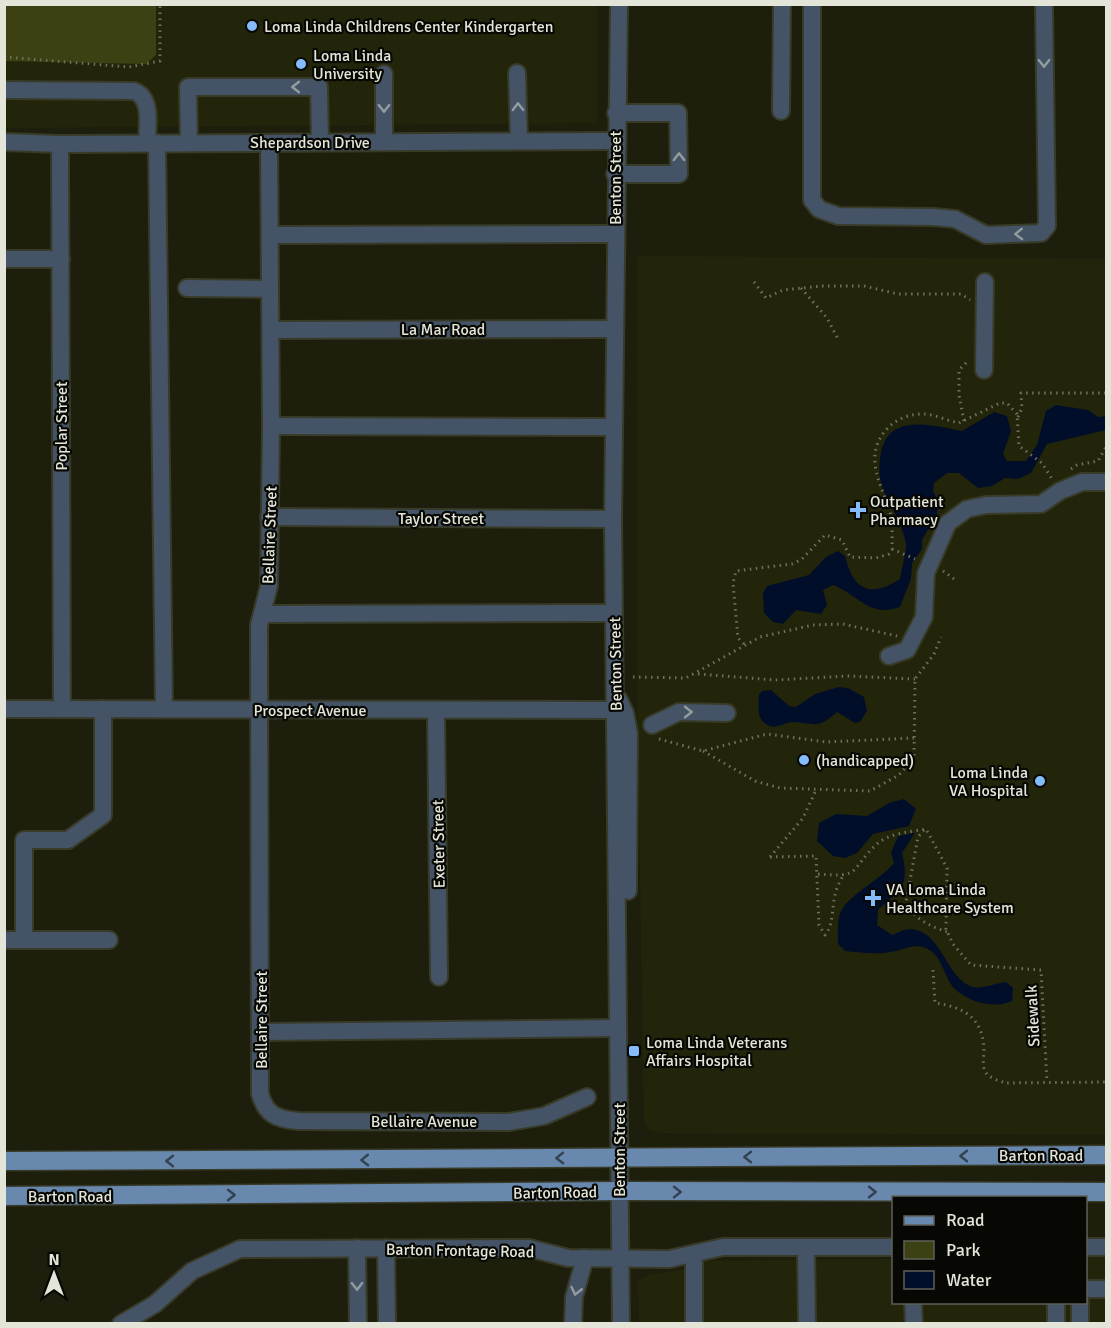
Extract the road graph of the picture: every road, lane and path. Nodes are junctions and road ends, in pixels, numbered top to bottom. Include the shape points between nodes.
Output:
1 (160, 4) edge
2 (619, 4) edge
3 (782, 4) edge
4 (812, 4) edge
5 (1044, 4) edge
6 (4, 57) edge
7 (517, 73) dead end
8 (384, 74) dead end
9 (4, 90) edge
10 (781, 111) dead end
11 (616, 113) junction
12 (519, 141) junction
13 (615, 141) junction
14 (4, 142) edge
15 (320, 142) junction
16 (384, 142) junction
17 (152, 143) junction
18 (189, 143) junction
19 (269, 143) junction
20 (60, 144) junction
21 (615, 174) junction
22 (615, 234) junction
23 (270, 235) junction
24 (4, 259) edge
25 (61, 259) junction
26 (754, 282) dead end
27 (985, 282) dead end
28 (187, 288) dead end
29 (801, 288) junction
30 (270, 289) junction
31 (973, 304) dead end
32 (615, 328) junction
33 (271, 330) junction
34 (839, 341) dead end
35 (970, 358) dead end
36 (984, 370) dead end
37 (1107, 393) edge
38 (1018, 417) junction
39 (964, 421) junction
40 (271, 426) junction
41 (614, 427) junction
42 (1052, 479) dead end
43 (1105, 482) edge
44 (269, 517) junction
45 (614, 519) junction
46 (892, 549) junction
47 (918, 560) dead end
48 (614, 613) junction
49 (262, 614) junction
50 (941, 637) dead end
51 (911, 643) junction
52 (744, 644) junction
53 (934, 654) junction
54 (889, 656) dead end
55 (697, 673) junction
56 (633, 677) dead end
57 (915, 679) junction
58 (615, 692) junction
59 (4, 709) edge
60 (62, 709) junction
61 (103, 709) junction
62 (165, 709) junction
63 (261, 710) junction
64 (615, 710) junction
65 (436, 711) junction
66 (727, 713) dead end
67 (652, 732) joint
68 (914, 738) junction
69 (703, 751) junction
70 (816, 790) junction
71 (926, 829) junction
72 (818, 873) junction
73 (843, 876) junction
74 (947, 932) junction
75 (4, 940) edge
76 (24, 940) junction
77 (109, 940) dead end
78 (933, 970) dead end
79 (439, 977) dead end
80 (618, 1028) junction
81 (261, 1032) junction
82 (1047, 1082) junction
83 (1107, 1082) edge
84 (587, 1097) dead end
85 (263, 1106) joint
86 (1107, 1155) edge
87 (4, 1161) edge
88 (622, 1161) junction
89 (619, 1191) junction
90 (1107, 1192) edge
91 (440, 1194) junction
92 (4, 1196) edge
93 (806, 1247) junction
94 (892, 1247) edge
95 (1087, 1247) edge
96 (1107, 1247) edge
97 (357, 1248) junction
98 (386, 1248) junction
99 (694, 1254) junction
100 (585, 1258) junction
101 (619, 1259) junction
102 (1087, 1288) edge
103 (1107, 1288) edge
104 (914, 1304) edge
105 (1056, 1304) edge
106 (1080, 1304) edge
107 (121, 1323) edge
108 (358, 1323) edge
109 (387, 1323) edge
110 (573, 1323) edge
111 (621, 1323) edge
112 (694, 1323) edge
113 (807, 1323) edge
114 (914, 1323) edge
115 (1056, 1323) edge
116 (1080, 1323) edge

1 - 6 path via 160,61 129,68
2 - 11 street, Benton Street
3 - 10 street
5 -> 4 street via 1047,226 1041,233 986,235 955,219 838,216 819,209 812,200
12 -> 7 street
8 -> 16 street
9 - 17 street via 134,91 147,106
11 - 13 street, Benton Street
21 -> 11 street via 679,174 678,112
12 - 13 street, Shepardson Drive
12 - 16 street, Shepardson Drive
13 - 21 street, Benton Street
14 - 20 street, Shepardson Drive
15 - 16 street, Shepardson Drive
15 -> 18 street via 320,87 188,87
15 - 19 street, Shepardson Drive
17 - 18 street, Shepardson Drive
17 - 20 street, Shepardson Drive
17 - 62 street
18 - 19 street, Shepardson Drive
19 - 23 street, Bellaire Street
20 - 25 street, Poplar Street
21 - 22 street, Benton Street
22 - 23 street
22 - 32 street, Benton Street
23 - 30 street, Bellaire Street
24 - 25 street
25 - 60 street, Poplar Street
26 - 29 path via 766,298 783,290
27 - 36 street
28 - 30 street
29 - 31 path via 864,286 898,294 961,294
29 - 34 path via 827,318
30 - 33 street, Bellaire Street
32 - 33 street, La Mar Road
32 - 41 street, Benton Street
33 - 40 street, Bellaire Street
35 - 39 path via 959,370
37 - 38 path via 1021,393
38 - 39 path via 1012,406 1000,403
38 - 42 path via 1019,446 1042,463
39 - 46 path via 925,414 905,416 882,434 874,459 880,490 890,513
40 - 41 street
40 - 44 street, Bellaire Street
41 - 45 street, Benton Street
43 - 51 street via 1082,482 1060,490 1041,504 967,509 948,523 926,573 924,617
44 - 45 street, Taylor Street
44 - 49 street, Bellaire Street via 269,586
45 - 48 street, Benton Street
46 - 47 path
46 - 52 path via 876,558 854,558 842,540 825,535 792,564 736,571 733,583 738,638
48 - 49 street
48 - 58 street, Benton Street
49 - 63 street, Bellaire Street
50 - 53 path
51 - 52 path via 892,634 843,624 813,625
51 - 53 path
51 - 54 street via 907,650
52 - 55 path
53 - 57 path
55 - 56 path via 686,678
55 - 57 path via 775,680 847,676
57 - 68 path
58 - 64 street, Benton Street
58 - 88 street via 629,733 630,1138
59 - 60 street, Prospect Avenue
60 - 61 street, Prospect Avenue
61 - 62 street, Prospect Avenue
61 - 76 street via 103,815 68,840 24,840
62 - 63 street, Prospect Avenue
63 - 65 street, Prospect Avenue
63 - 81 street, Bellaire Street
64 - 65 street, Prospect Avenue
64 - 80 street, Benton Street
65 - 79 street, Exeter Street
67 -> 66 street via 679,712
67 - 69 path via 661,739
68 - 69 path via 826,742 767,734
68 - 70 path via 914,757 899,775 870,791
69 - 70 path via 756,781 780,788
70 - 72 path via 803,818 770,856 816,856
71 - 73 path via 885,839 859,867
71 - 74 path via 947,868
71 - 74 path via 918,837 906,902 910,911 926,924
72 - 73 path
72 - 73 path via 819,925 825,935 831,928 832,898
74 - 82 path, Sidewalk via 971,965 1041,970
75 - 76 street
76 - 77 street
78 - 82 path via 935,1003 956,1006 975,1019 982,1031 984,1071 990,1077 1005,1083
80 - 81 street
80 - 88 street, Benton Street
81 - 85 street, Bellaire Street
82 - 83 path
84 - 85 street, Bellaire Avenue via 544,1116 509,1122 279,1120
86 -> 88 main road, Barton Road
88 -> 87 main road, Barton Road
88 - 89 street, Benton Street
88 - 91 street via 599,1183 476,1183
89 -> 90 main road, Barton Road
89 - 91 main road, Barton Road
89 - 101 street, Benton Street
92 -> 91 main road, Barton Road
93 - 94 street, Barton Frontage Road
93 - 99 street, Barton Frontage Road via 723,1247
93 - 113 street
95 - 96 street
97 - 98 street, Barton Frontage Road
97 - 107 street, Barton Frontage Road via 240,1249 192,1271 155,1304
97 -> 108 street
98 - 100 street, Barton Frontage Road via 529,1248
98 - 109 street
99 - 101 street, Barton Frontage Road via 669,1259
99 - 112 street
100 - 101 street, Barton Frontage Road
100 -> 110 street via 574,1297
101 - 111 street, Benton Street
102 - 103 street
104 - 114 street
105 - 115 street
106 - 116 street

